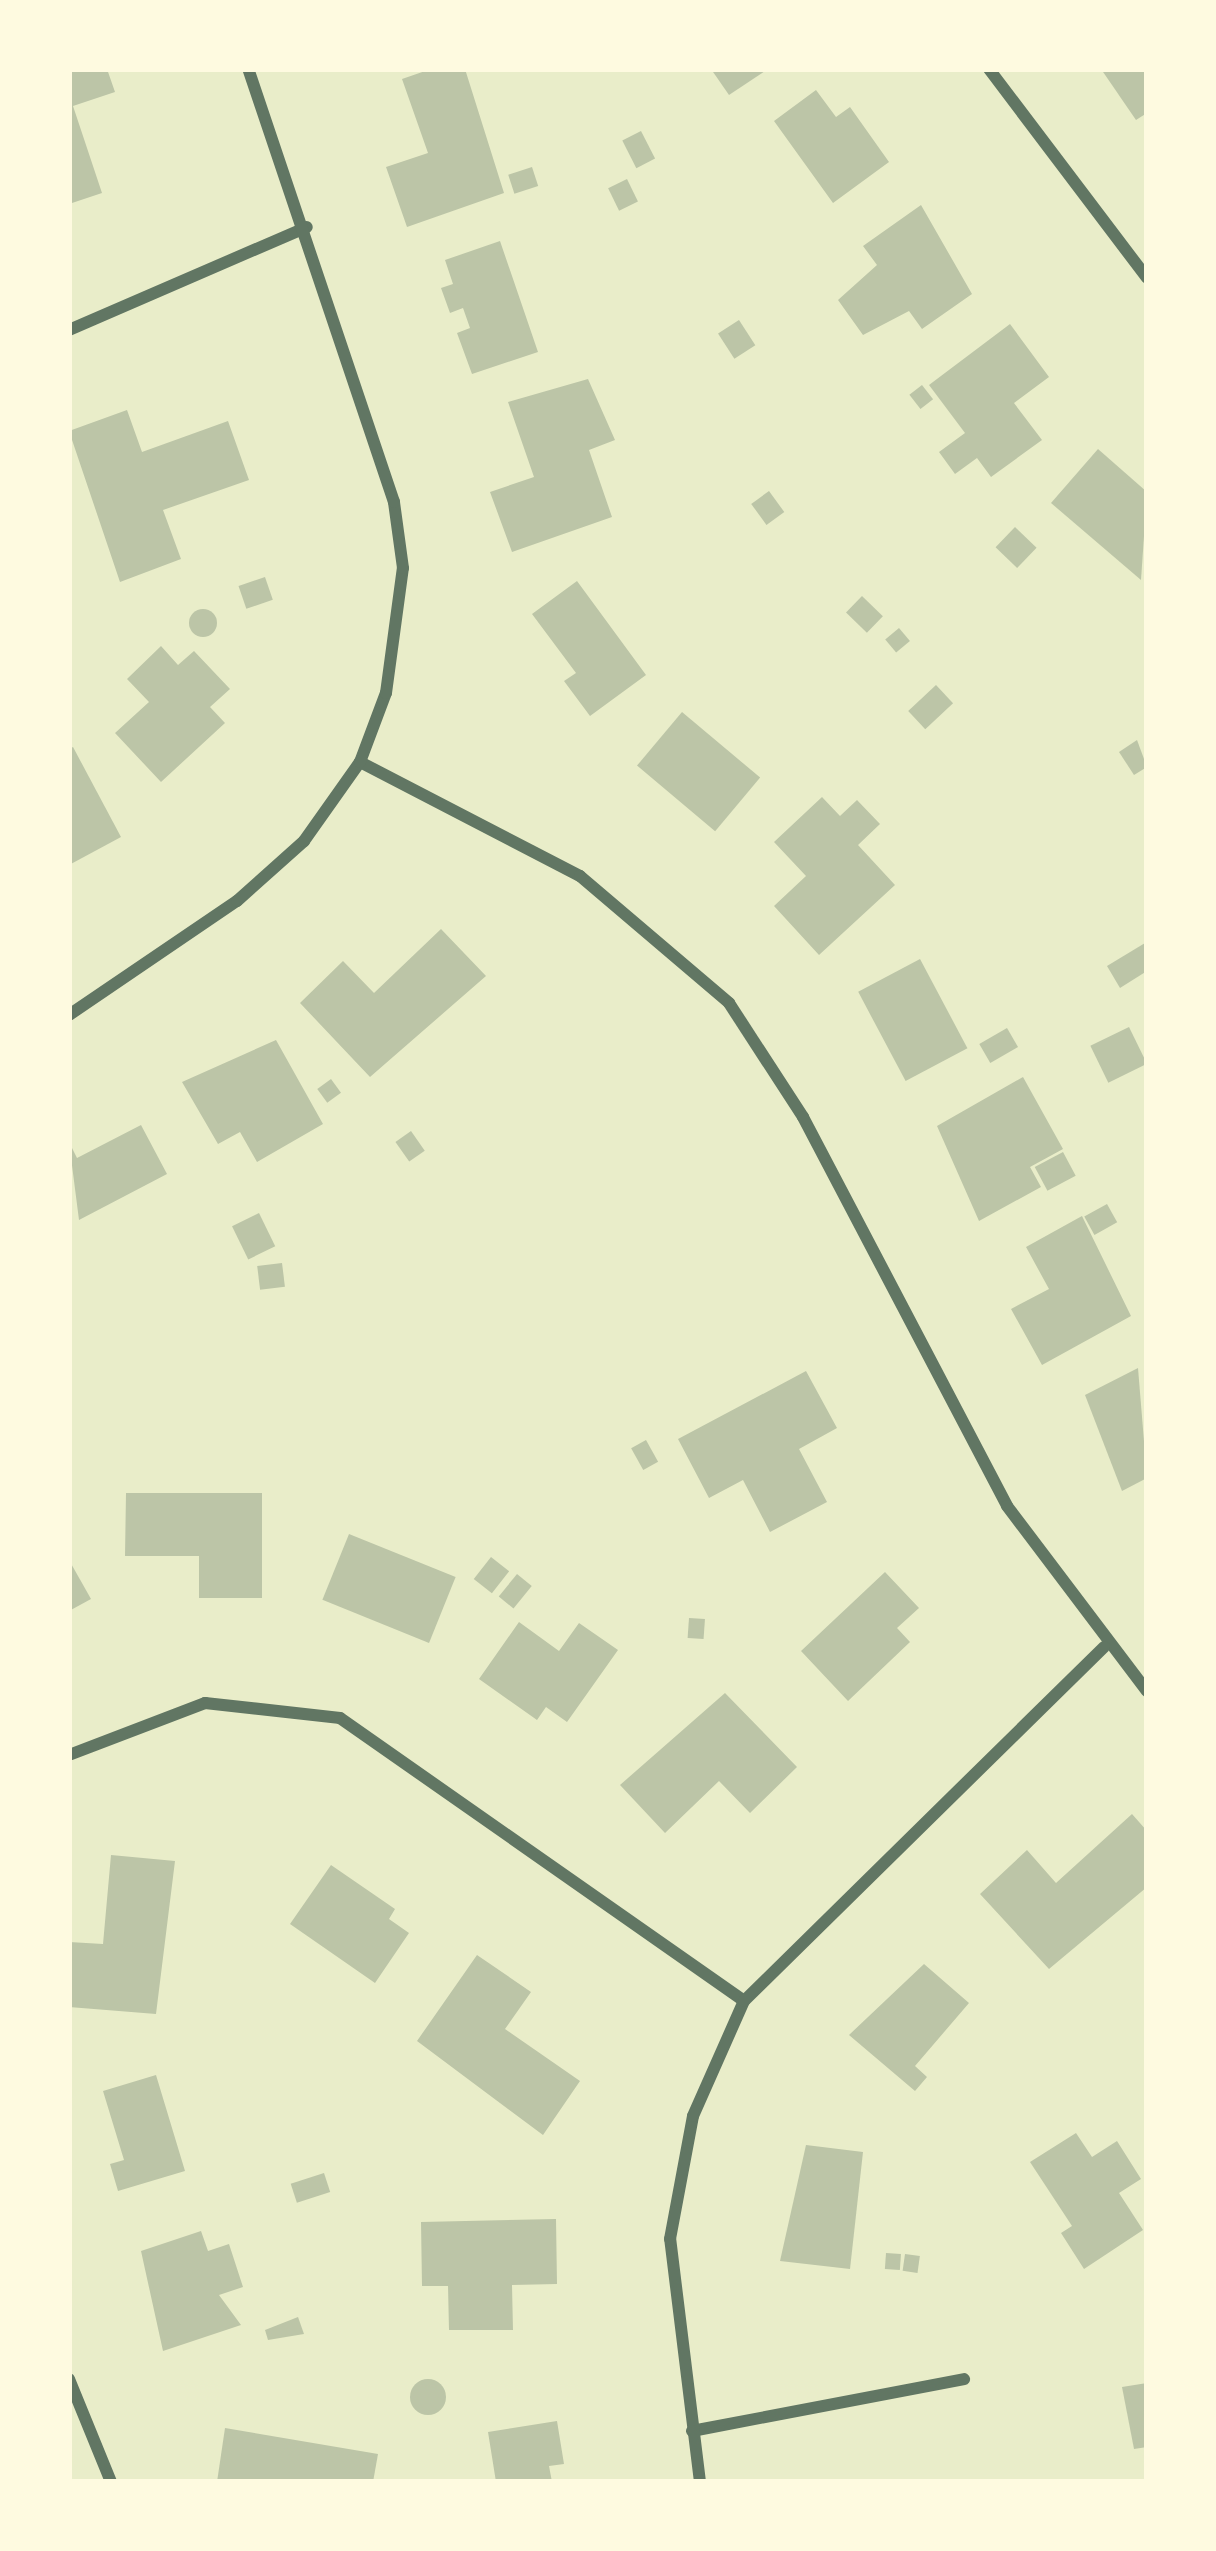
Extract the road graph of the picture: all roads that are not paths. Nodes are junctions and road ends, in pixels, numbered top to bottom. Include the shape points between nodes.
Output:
1 (248, 69) edge
2 (989, 69) edge
3 (307, 227) junction
4 (1147, 278) edge
5 (69, 331) edge
6 (360, 762) junction
7 (69, 1015) edge
8 (1104, 1647) junction
9 (1147, 1690) edge
10 (69, 1755) edge
11 (744, 2001) junction
12 (69, 2379) edge
13 (964, 2379) dead end
14 (692, 2431) junction
15 (111, 2482) edge
16 (700, 2482) edge

1 - 3 street
2 - 4 street
3 - 5 street
3 - 6 street via 382,459 403,568 386,693
6 - 7 street via 304,841 237,902
6 - 8 street via 580,876 729,1004 803,1118 1007,1506
8 - 9 street
8 - 11 street
10 - 11 street via 205,1703 340,1718
11 - 14 street via 676,2178 673,2283
12 - 15 street
13 - 14 street
14 - 16 street

